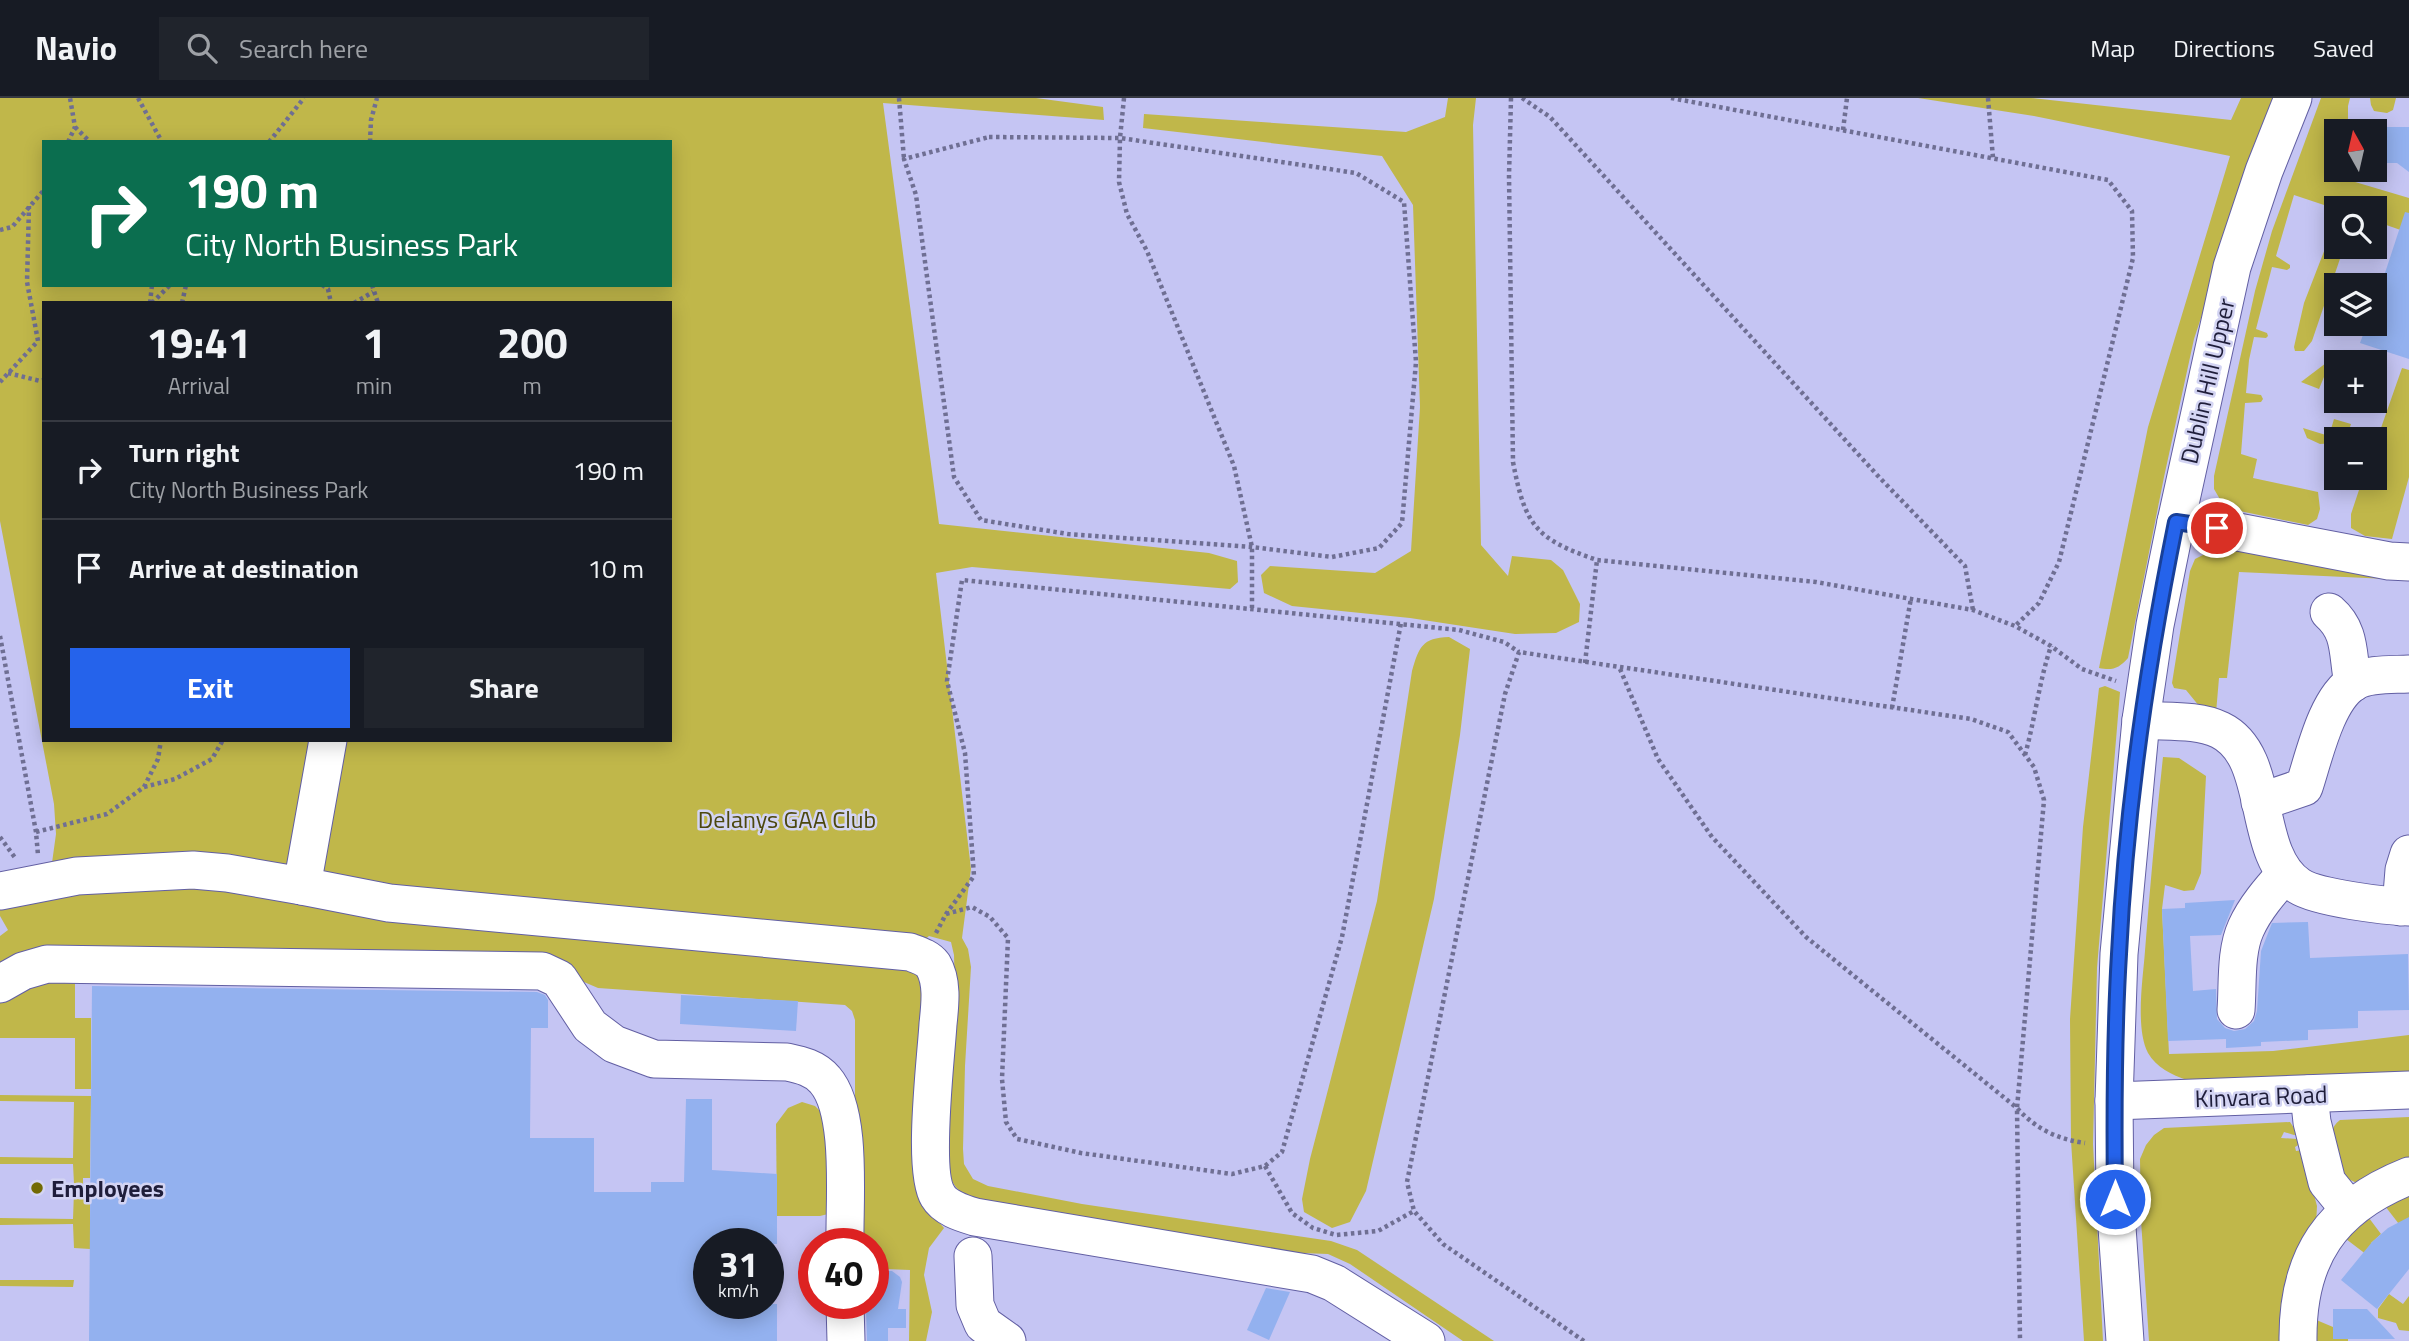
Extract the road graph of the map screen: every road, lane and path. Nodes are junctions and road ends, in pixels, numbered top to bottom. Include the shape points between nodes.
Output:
1 (70, 98) edge
2 (138, 98) edge
3 (304, 98) edge
4 (376, 98) edge
5 (899, 98) edge
6 (1124, 98) edge
7 (1511, 98) edge
8 (1522, 98) edge
9 (1671, 98) edge
10 (1847, 98) edge
11 (1988, 98) edge
12 (2293, 98) edge
13 (75, 127) junction
14 (1843, 130) junction
15 (1120, 138) junction
16 (69, 140) edge
17 (88, 140) edge
18 (161, 140) edge
19 (271, 140) edge
20 (370, 140) edge
21 (904, 159) junction
22 (1993, 159) junction
23 (42, 192) edge
24 (29, 206) junction
25 (0, 230) edge
26 (168, 287) edge
27 (372, 287) edge
28 (373, 292) junction
29 (153, 301) edge
30 (357, 301) edge
31 (378, 301) edge
32 (8, 373) junction
33 (42, 381) edge
34 (0, 382) edge
35 (2176, 522) junction
36 (1252, 547) junction
37 (1597, 560) junction
38 (2409, 562) edge
39 (1911, 598) junction
40 (1252, 608) junction
41 (1973, 610) junction
42 (2329, 612) dead end
43 (1401, 623) junction
44 (2015, 626) junction
45 (0, 636) edge
46 (2051, 646) junction
47 (1519, 652) junction
48 (1585, 663) junction
49 (1620, 668) junction
50 (2409, 674) edge
51 (2106, 679) dead end
52 (2353, 683) junction
53 (1892, 708) junction
54 (2141, 720) junction
55 (161, 742) edge
56 (222, 742) edge
57 (328, 742) edge
58 (2025, 755) junction
59 (144, 787) junction
60 (2260, 802) junction
61 (36, 832) junction
62 (2409, 854) edge
63 (2285, 874) junction
64 (302, 886) junction
65 (16, 887) edge
66 (2405, 907) edge
67 (946, 914) junction
68 (939, 926) dead end
69 (0, 984) edge
70 (2236, 1010) dead end
71 (2409, 1090) edge
72 (2309, 1094) junction
73 (2114, 1101) junction
74 (2017, 1108) junction
75 (2071, 1141) dead end
76 (1265, 1166) junction
77 (2409, 1175) edge
78 (2349, 1209) junction
79 (1414, 1211) junction
80 (845, 1228) edge
81 (973, 1256) dead end
82 (845, 1319) edge
83 (846, 1341) edge
84 (1007, 1341) edge
85 (1426, 1341) edge
86 (1584, 1341) edge
87 (2020, 1341) edge
88 (2125, 1341) edge
89 (2298, 1341) edge

1 - 13 path
2 - 18 path
3 - 19 path
4 - 20 path
5 - 21 path
6 - 15 path
7 - 37 path via 1513,462 1520,499 1535,528 1567,550
8 - 41 path via 1550,117 1965,566
9 - 14 path
10 - 14 path
11 - 22 path
12 - 35 street, Dublin Hill Upper via 2232,267
13 - 16 path
13 - 17 path
14 - 22 path
15 - 21 path via 989,137
15 - 36 path via 1119,182 1127,214 1147,251 1234,466
15 - 36 path via 1356,173 1404,202 1416,362 1402,523 1379,548 1332,557
21 - 36 path via 916,195 954,477 981,520 1068,534
22 - 44 path via 2108,180 2132,211 2133,258 2059,562 2039,603
23 - 24 path
24 - 25 path via 12,227
24 - 32 path via 27,282 38,341
26 - 29 path
27 - 28 path
28 - 30 path
28 - 31 path
32 - 33 path
32 - 34 path
35 - 38 street
35 - 54 street, Dublin Hill Upper
36 - 40 path
37 - 39 path via 1816,582
37 - 48 path
39 - 41 path
39 - 53 path
40 - 43 path
40 - 67 path via 962,580 947,681 965,753 974,876
41 - 44 path
42 - 52 street via 2346,634
43 - 47 path via 1459,629 1504,642
43 - 76 path via 1342,937 1282,1152
44 - 46 path
45 - 61 path
46 - 51 path via 2082,669
46 - 58 path
47 - 48 path
47 - 79 path via 1505,694 1407,1182
48 - 49 path
49 - 53 path
49 - 74 path via 1658,759 1712,837 1806,937
50 - 52 street via 2368,677
52 - 60 street via 2326,723 2304,787
53 - 58 path via 1971,719 2008,732
54 - 60 street via 2203,725 2232,737 2244,751
54 - 73 street, Dublin Hill Upper via 2119,954
55 - 59 path
56 - 59 path via 212,759 175,779
57 - 64 street
58 - 74 path via 2034,767 2044,800
59 - 61 path via 107,814
60 - 63 street via 2275,857
61 - 65 path via 38,853
62 - 66 street via 2404,870
63 - 66 street via 2301,888 2347,900
63 - 70 street via 2245,930
64 - 65 street via 193,870 77,876
64 - 85 street via 389,903 920,956 931,962 938,976 940,1000 931,1142 938,1198 975,1217 1312,1274
67 - 68 path
67 - 76 path via 972,907 990,917 1008,938 1002,1079 1006,1122 1017,1139 1081,1153 1232,1174
69 - 80 street via 47,964 542,971 559,979 590,1026 614,1044 654,1059 787,1062 808,1067 825,1079 843,1122
71 - 72 street, Kinvara Road
72 - 73 street, Kinvara Road
72 - 78 street via 2326,1182
73 - 88 street, Dublin Hill Upper
74 - 75 path via 2049,1135
74 - 87 path
76 - 79 path via 1292,1213 1313,1228 1336,1235 1378,1231
77 - 78 street
78 - 89 street via 2322,1241 2304,1278
79 - 86 path via 1443,1244
81 - 84 street via 975,1305 983,1324
82 - 83 street

